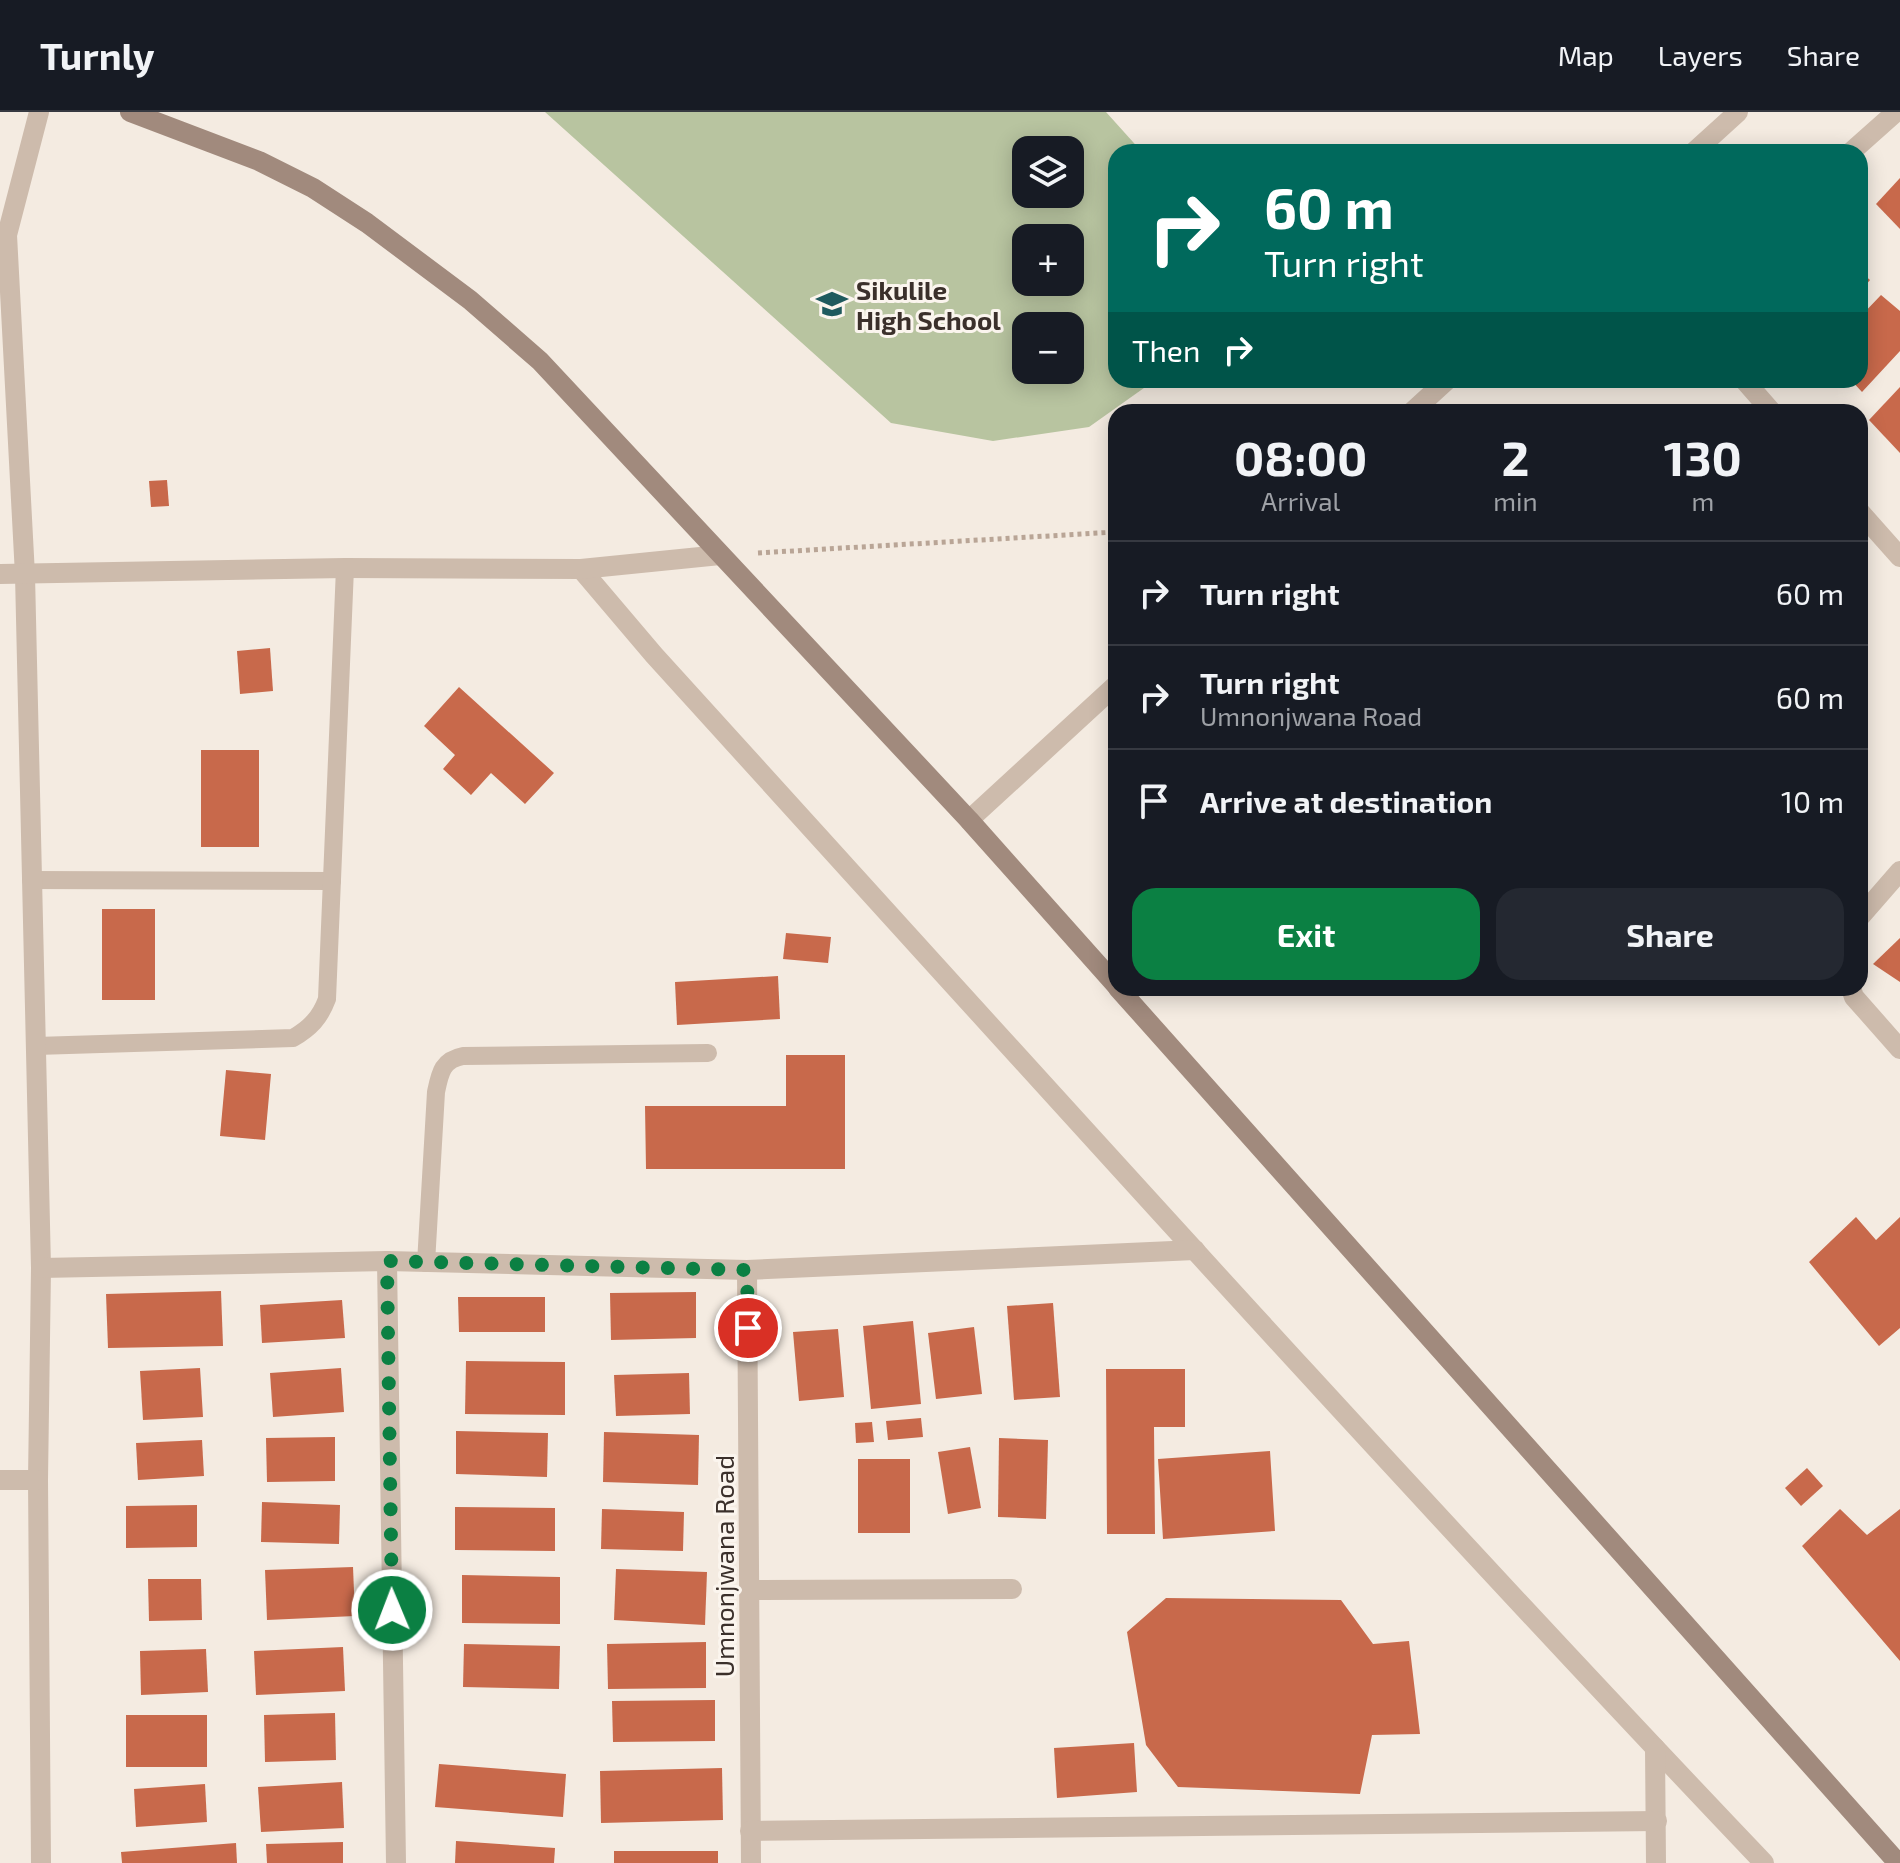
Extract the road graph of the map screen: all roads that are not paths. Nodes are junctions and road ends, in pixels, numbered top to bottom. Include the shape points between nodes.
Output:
1 (39, 112) edge
2 (130, 112) edge
3 (1738, 112) edge
4 (1896, 112) edge
5 (1703, 144) edge
6 (1860, 144) edge
7 (4, 235) edge
8 (1438, 388) edge
9 (1751, 388) edge
10 (1421, 404) edge
11 (1765, 404) edge
12 (1868, 521) edge
13 (720, 555) junction
14 (1900, 557) edge
15 (345, 568) junction
16 (581, 569) junction
17 (0, 574) edge
18 (25, 575) junction
19 (1108, 692) edge
20 (969, 820) junction
21 (1900, 871) edge
22 (31, 880) junction
23 (332, 881) junction
24 (1868, 908) edge
25 (1108, 977) edge
26 (1125, 996) edge
27 (1854, 996) edge
28 (36, 1046) junction
29 (1900, 1049) edge
30 (708, 1053) dead end
31 (1195, 1250) junction
32 (387, 1261) junction
33 (426, 1263) junction
34 (41, 1268) junction
35 (747, 1270) junction
36 (0, 1480) edge
37 (38, 1480) junction
38 (1012, 1589) dead end
39 (749, 1590) junction
40 (1655, 1748) junction
41 (1657, 1821) junction
42 (750, 1831) junction
43 (41, 1863) edge
44 (396, 1863) edge
45 (751, 1863) edge
46 (1656, 1863) edge
47 (1764, 1863) edge
48 (1899, 1863) edge

1 - 7 street
2 - 13 street via 259,161 313,188 459,291 540,361
3 - 5 street
4 - 6 street
7 - 18 street
8 - 10 street
9 - 11 street
12 - 14 street
13 - 16 street
13 - 20 street
15 - 16 street
15 - 18 street
15 - 23 lane
16 - 31 street
17 - 18 street
18 - 22 street
19 - 20 street
20 - 25 street
21 - 24 street
22 - 23 lane
22 - 28 street
23 - 28 lane via 327,999 315,1022 293,1038
26 - 48 street
27 - 29 street
28 - 34 street
30 - 33 lane via 463,1056 446,1062 436,1092
31 - 35 street
31 - 40 street
32 - 33 street
32 - 34 street
32 - 44 street
33 - 35 street
34 - 37 street
35 - 39 street, Umnonjwana Road
36 - 37 street
37 - 43 street
38 - 39 street
39 - 42 street, Umnonjwana Road
40 - 41 street
40 - 47 street
41 - 42 street
41 - 46 street
42 - 45 street, Umnonjwana Road

